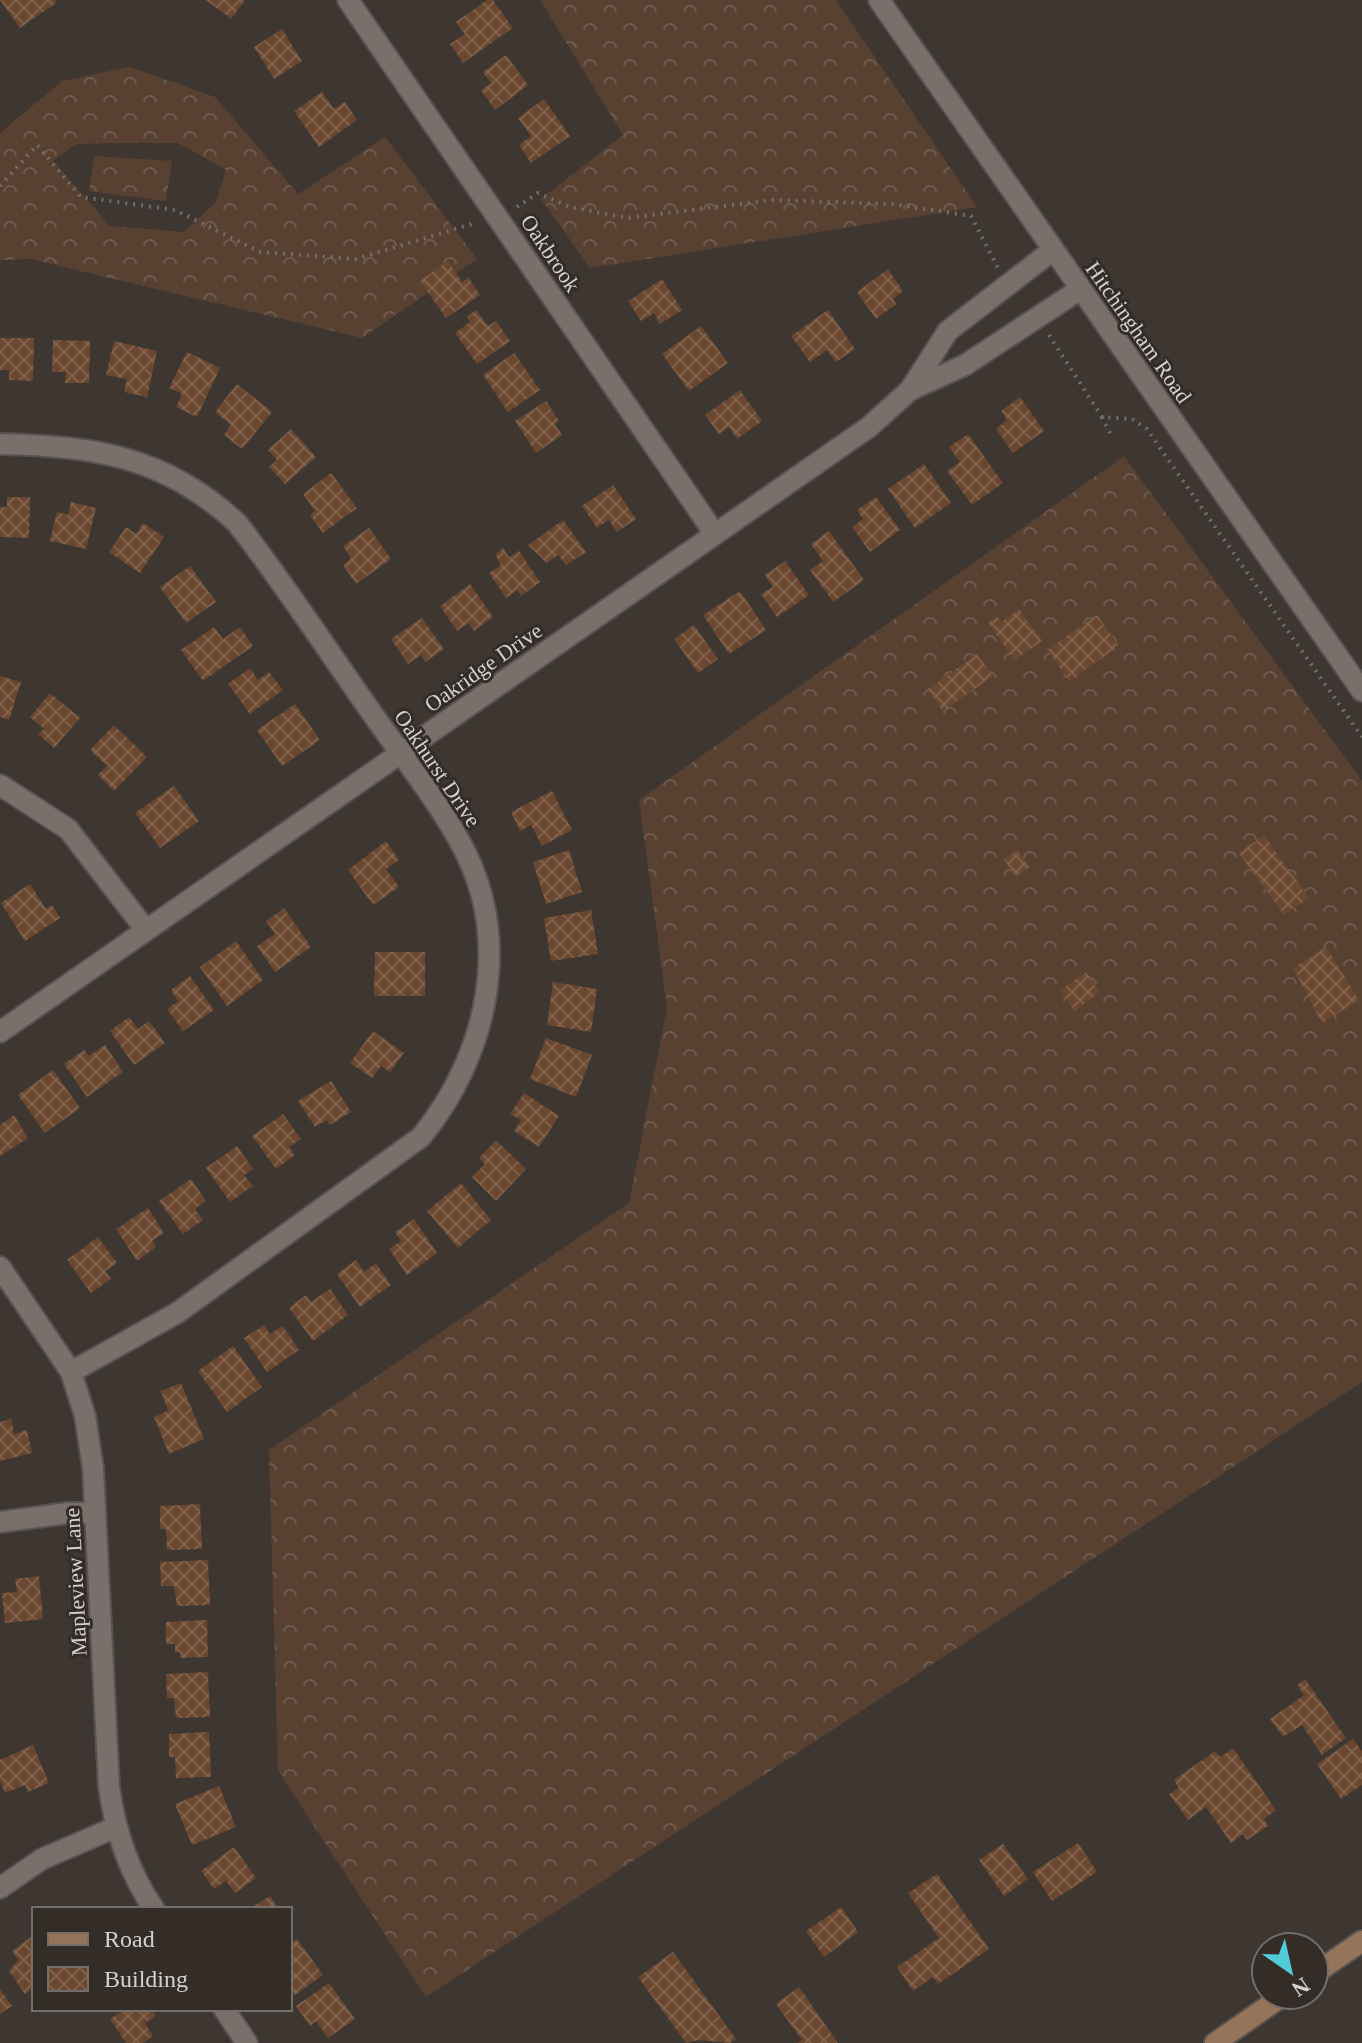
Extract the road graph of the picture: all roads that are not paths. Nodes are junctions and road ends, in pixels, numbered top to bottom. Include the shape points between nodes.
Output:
1 (348, 0) edge
2 (879, 0) edge
3 (1053, 250) junction
4 (1079, 290) junction
5 (910, 390) junction
6 (0, 444) edge
7 (715, 534) junction
8 (1362, 691) edge
9 (401, 753) junction
10 (0, 785) edge
11 (146, 930) junction
12 (0, 1032) edge
13 (0, 1267) edge
14 (71, 1372) junction
15 (94, 1513) junction
16 (0, 1522) edge
17 (114, 1828) junction
18 (0, 1888) edge
19 (153, 1907) edge
20 (1362, 1941) edge
21 (1330, 1963) edge
22 (225, 2011) edge
23 (1261, 2011) edge
24 (247, 2043) edge
25 (1215, 2043) edge

1 - 7 street, Oakbrook
2 - 3 street, Hitchingham Road
3 - 4 street, Hitchingham Road
3 - 5 street, Oakridge Drive via 948,331
4 - 5 street, Oakridge Drive via 965,365
4 - 8 street, Hitchingham Road
5 - 7 street, Oakridge Drive via 869,427
6 - 9 street, Oakhurst Drive via 106,451 216,503 257,548
7 - 9 street, Oakridge Drive
9 - 11 street, Oakridge Drive
9 - 14 street, Oakhurst Drive via 461,843 484,907 489,988 465,1072 421,1137 387,1164 177,1313
10 - 11 street via 68,829
11 - 12 street, Oakridge Drive
13 - 14 street, Mapleview Lane
14 - 15 street, Mapleview Lane via 87,1429
15 - 16 street
15 - 17 street, Mapleview Lane
17 - 18 street via 42,1859
17 - 19 street, Mapleview Lane
20 - 21 main road
22 - 24 street
23 - 25 main road

